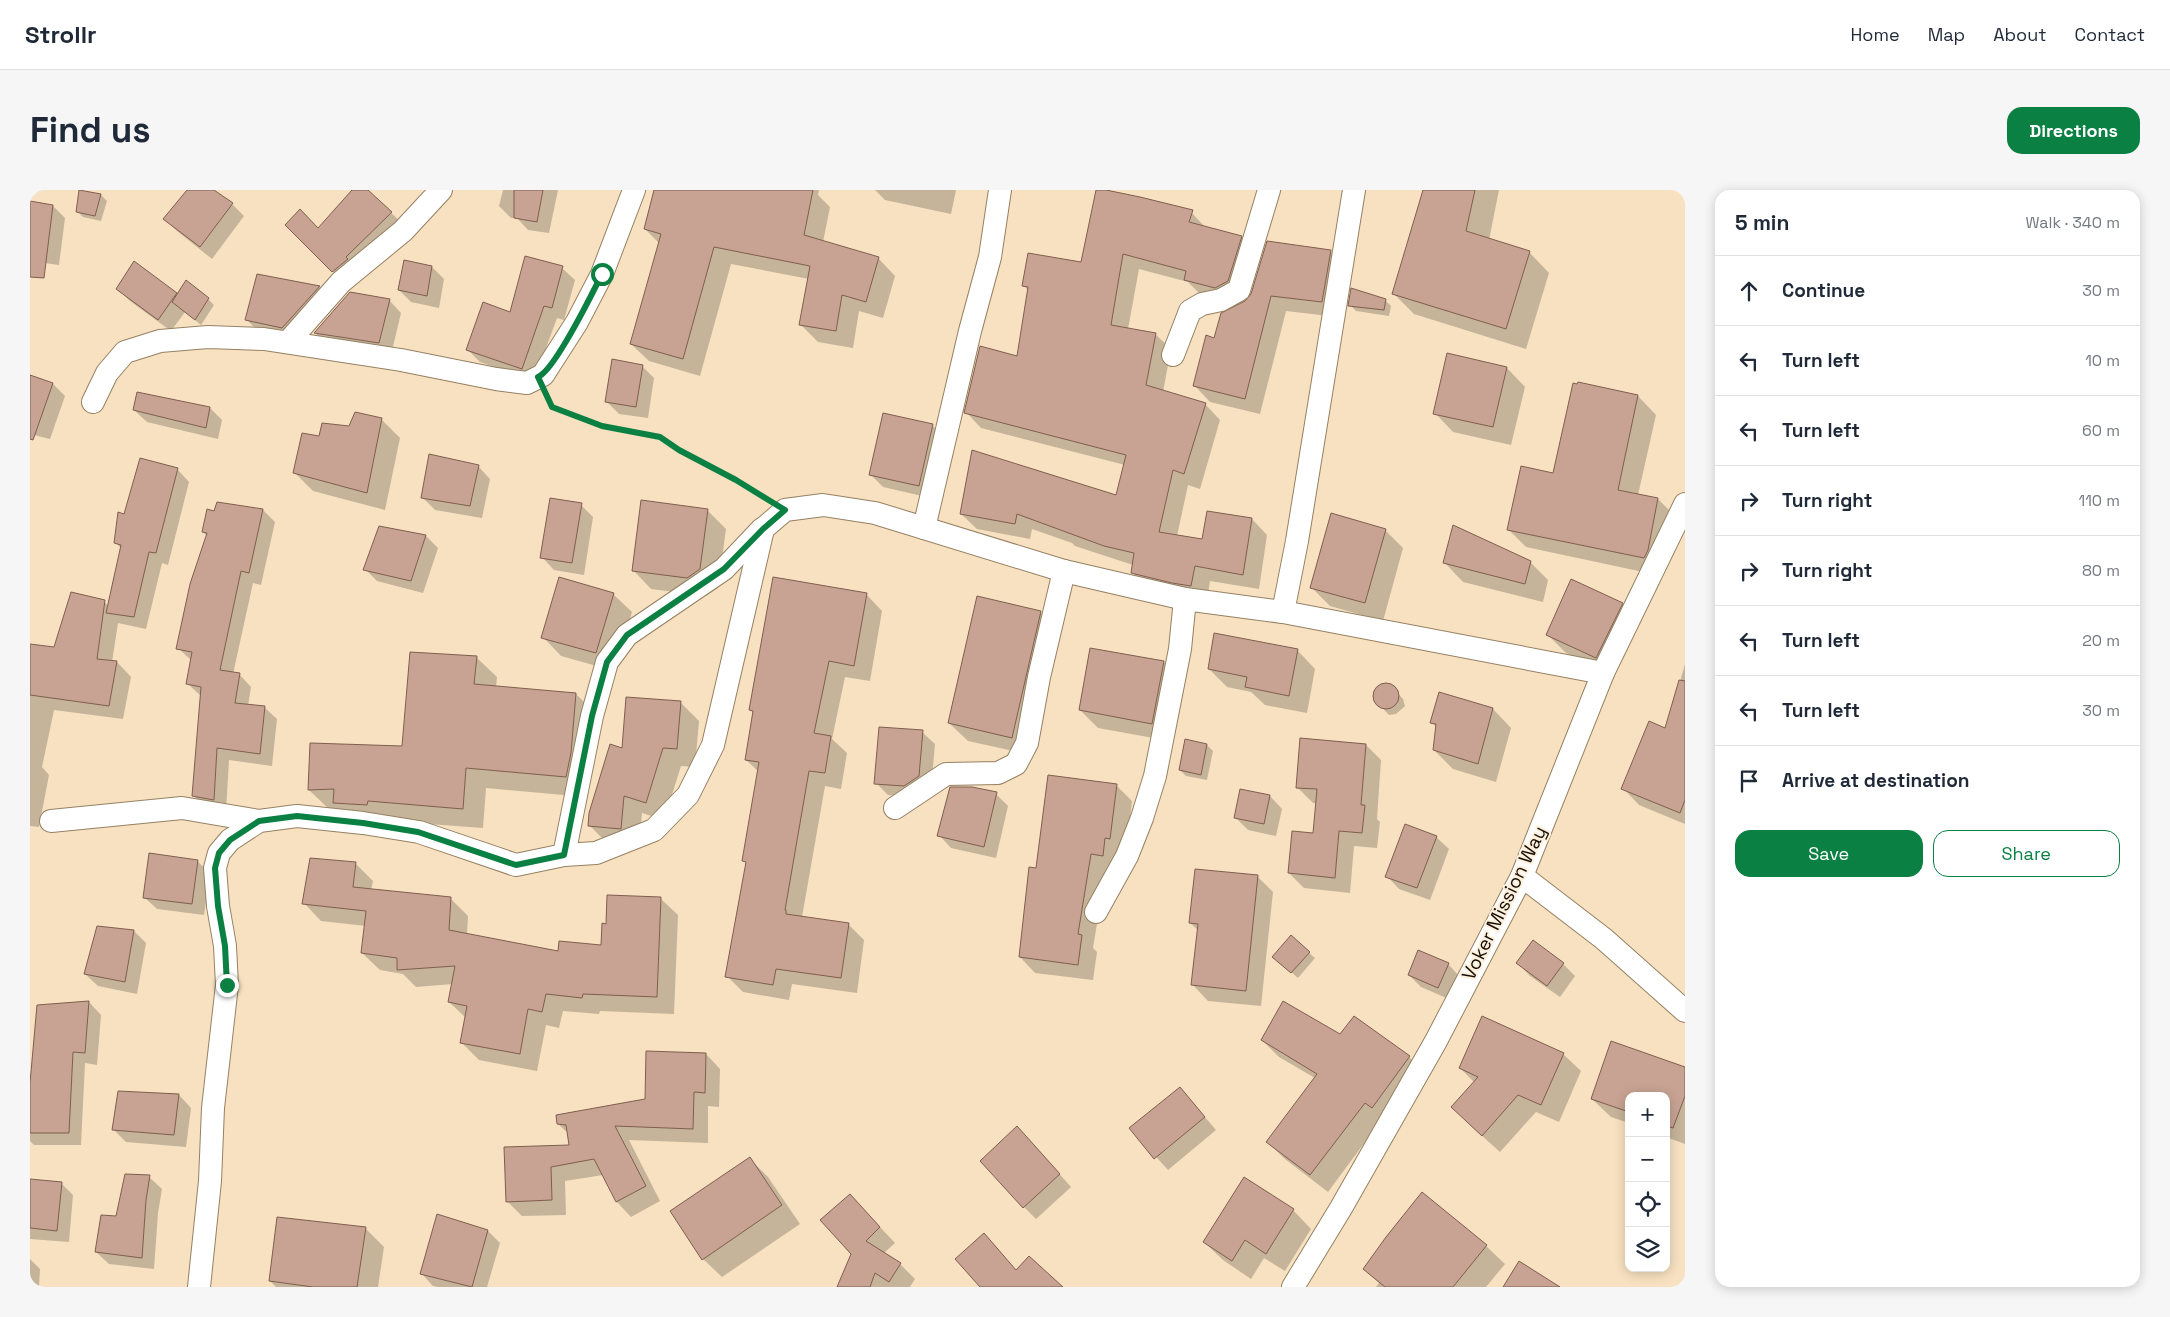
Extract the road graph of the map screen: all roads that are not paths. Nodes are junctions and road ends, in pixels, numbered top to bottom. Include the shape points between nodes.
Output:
1 (441, 190) edge
2 (634, 190) edge
3 (1000, 190) edge
4 (1269, 190) edge
5 (1354, 190) edge
6 (288, 342) junction
7 (1173, 355) dead end
8 (93, 402) dead end
9 (1685, 504) edge
10 (924, 528) junction
11 (763, 529) junction
12 (1064, 571) junction
13 (1185, 599) junction
14 (1283, 612) junction
15 (1603, 673) junction
16 (894, 808) dead end
17 (51, 821) dead end
18 (259, 821) junction
19 (564, 855) junction
20 (1522, 876) junction
21 (1096, 912) dead end
22 (1685, 1011) edge
23 (199, 1287) edge
24 (1292, 1287) edge

1 - 6 street via 403,231 341,282
2 - 6 street via 602,274 577,322 543,375 527,383
3 - 10 street via 990,257
4 - 7 street via 1239,290 1190,311
5 - 14 street
6 - 8 street via 208,337 160,341 125,352 107,373
9 - 15 street, Voker Mission Way
10 - 11 street via 875,513 823,505 785,510
10 - 12 street
11 - 19 street via 724,569 627,635 607,662 592,716
11 - 19 street via 713,746 688,795 654,830 596,853
12 - 13 street
12 - 16 street via 1027,743 1016,764 998,773 946,774
13 - 14 street
13 - 21 street via 1180,649 1155,776 1126,856
14 - 15 street
15 - 20 street, Voker Mission Way
17 - 18 street via 182,808
18 - 19 street via 297,816 418,832 516,865
18 - 23 street via 230,840 219,853 215,868 227,985 213,1108 210,1181
20 - 22 street via 1604,939
20 - 24 street, Voker Mission Way via 1436,1042

